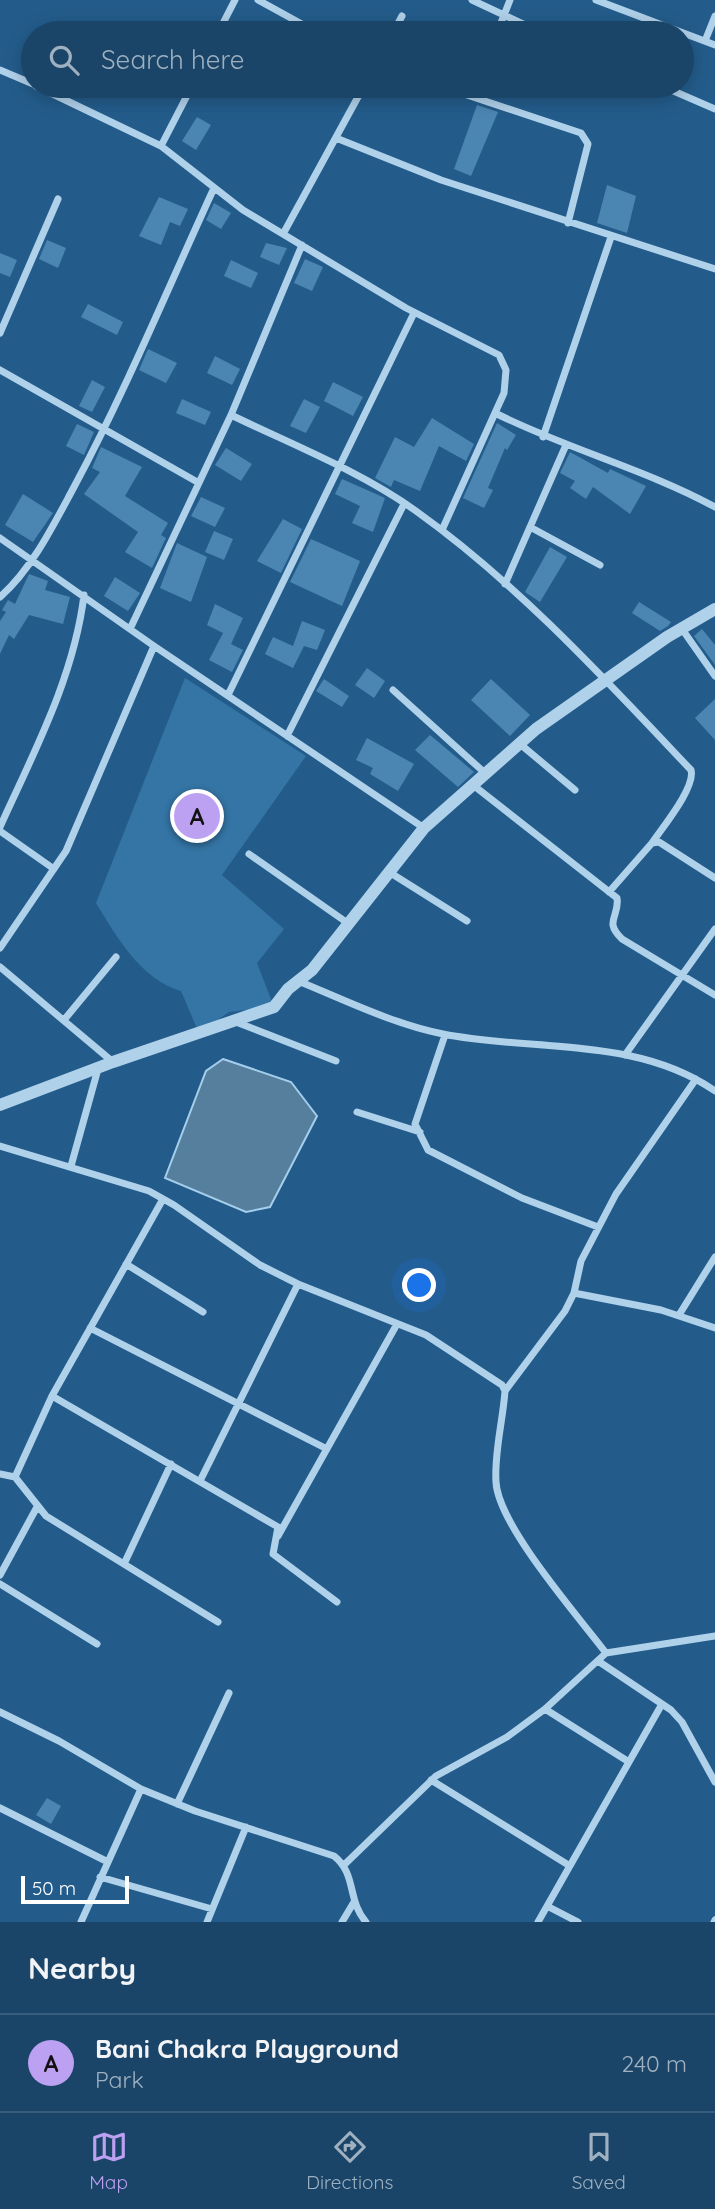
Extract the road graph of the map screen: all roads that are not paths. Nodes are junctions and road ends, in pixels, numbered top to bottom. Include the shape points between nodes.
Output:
1 (235, 0) edge
2 (258, 0) edge
3 (472, 0) edge
4 (510, 0) edge
5 (596, 0) edge
6 (622, 0) edge
7 (618, 8) junction
8 (402, 16) dead end
9 (503, 16) junction
10 (715, 16) edge
11 (224, 21) edge
12 (296, 21) edge
13 (399, 21) edge
14 (501, 21) edge
15 (514, 21) edge
16 (652, 21) edge
17 (694, 37) edge
18 (705, 41) junction
19 (715, 45) edge
20 (0, 70) edge
21 (21, 79) edge
22 (62, 98) edge
23 (185, 98) edge
24 (358, 98) edge
25 (483, 98) edge
26 (690, 98) edge
27 (715, 109) edge
28 (336, 138) junction
29 (161, 146) junction
30 (214, 188) junction
31 (58, 199) dead end
32 (568, 223) junction
33 (283, 234) junction
34 (611, 237) junction
35 (302, 246) junction
36 (715, 269) edge
37 (414, 313) junction
38 (0, 333) edge
39 (0, 370) edge
40 (495, 413) junction
41 (231, 415) junction
42 (104, 429) junction
43 (543, 436) junction
44 (566, 445) junction
45 (340, 467) junction
46 (199, 483) junction
47 (404, 504) junction
48 (715, 507) edge
49 (530, 527) junction
50 (442, 530) junction
51 (0, 538) edge
52 (32, 558) junction
53 (600, 565) dead end
54 (505, 583) junction
55 (83, 595) junction
56 (0, 597) edge
57 (715, 609) edge
58 (682, 628) junction
59 (130, 629) junction
60 (153, 646) junction
61 (715, 676) edge
62 (606, 680) junction
63 (393, 690) dead end
64 (228, 695) junction
65 (287, 736) junction
66 (520, 744) junction
67 (486, 774) junction
68 (473, 785) junction
69 (575, 790) dead end
70 (424, 828) junction
71 (0, 829) edge
72 (652, 843) junction
73 (249, 853) dead end
74 (54, 869) junction
75 (389, 872) junction
76 (715, 878) edge
77 (609, 892) junction
78 (467, 921) dead end
79 (349, 924) junction
80 (715, 929) edge
81 (0, 948) edge
82 (116, 957) dead end
83 (0, 967) edge
84 (682, 975) junction
85 (298, 981) junction
86 (715, 995) edge
87 (64, 1020) junction
88 (235, 1021) junction
89 (445, 1035) junction
90 (625, 1055) junction
91 (336, 1061) dead end
92 (113, 1062) junction
93 (98, 1068) junction
94 (696, 1079) junction
95 (715, 1091) edge
96 (0, 1105) edge
97 (357, 1112) dead end
98 (420, 1132) junction
99 (0, 1146) edge
100 (71, 1166) junction
101 (163, 1199) junction
102 (598, 1227) junction
103 (715, 1257) edge
104 (126, 1264) junction
105 (298, 1284) junction
106 (574, 1293) junction
107 (203, 1312) dead end
108 (679, 1315) junction
109 (397, 1324) junction
110 (90, 1328) junction
111 (715, 1328) edge
112 (505, 1391) junction
113 (52, 1396) junction
114 (240, 1405) junction
115 (327, 1450) junction
116 (171, 1464) junction
117 (0, 1474) edge
118 (15, 1477) junction
119 (200, 1481) junction
120 (37, 1507) junction
121 (278, 1537) junction
122 (124, 1564) junction
123 (0, 1575) edge
124 (0, 1584) edge
125 (337, 1602) dead end
126 (218, 1622) dead end
127 (715, 1636) edge
128 (97, 1644) dead end
129 (606, 1653) junction
130 (598, 1661) junction
131 (229, 1693) dead end
132 (662, 1704) junction
133 (545, 1709) junction
134 (1, 1715) edge
135 (629, 1762) junction
136 (431, 1780) junction
137 (715, 1782) edge
138 (141, 1789) junction
139 (177, 1804) junction
140 (0, 1808) edge
141 (246, 1827) junction
142 (106, 1861) junction
143 (345, 1864) junction
144 (570, 1866) junction
145 (100, 1877) junction
146 (354, 1902) junction
147 (547, 1906) junction
148 (212, 1909) junction
149 (81, 1922) edge
150 (207, 1922) edge
151 (342, 1922) edge
152 (366, 1922) edge
153 (538, 1922) edge
154 (578, 1922) edge

1 - 11 street
2 - 12 street
3 - 9 street
4 - 9 street
5 - 7 street
6 - 7 street
7 - 16 street
8 - 13 street
9 - 14 street
9 - 15 street
10 - 18 street
17 - 18 street
18 - 19 street
20 - 21 street
22 - 29 street
23 - 29 street
24 - 28 street
25 - 32 street via 586,138
26 - 27 street
28 - 32 street
28 - 33 street
29 - 30 street
30 - 33 street
30 - 42 street
31 - 38 street
32 - 34 street
33 - 35 street
34 - 36 street
34 - 43 street
35 - 37 street
35 - 41 street
37 - 40 street via 499,355 506,370 504,393
37 - 45 street
39 - 42 street
40 - 43 street
40 - 50 street
41 - 45 street
41 - 46 street
42 - 46 street
42 - 52 street
43 - 44 street
44 - 48 street
44 - 49 street
45 - 47 street
45 - 64 street
46 - 59 street
47 - 50 street
47 - 65 street
49 - 53 street
49 - 54 street
50 - 54 street
51 - 52 street
52 - 55 street
52 - 56 street
54 - 62 street
55 - 59 street
55 - 71 street via 79,637
57 - 58 street
58 - 61 street
58 - 62 street
59 - 60 street
60 - 64 street
60 - 74 street via 66,851
62 - 66 street
62 - 72 street via 693,776
63 - 67 street
64 - 65 street
65 - 70 street
66 - 67 street
66 - 69 street
67 - 68 street
68 - 70 street
68 - 77 street
70 - 75 street
71 - 74 street
72 - 76 street via 668,846
72 - 77 street
73 - 79 street
74 - 81 street
75 - 78 street
75 - 79 street
77 - 84 street via 618,906 613,930
79 - 85 street
80 - 84 street
82 - 87 street
83 - 87 street
84 - 86 street
84 - 90 street
85 - 88 street via 274,1007
85 - 89 street
87 - 92 street
88 - 91 street
88 - 92 street
89 - 90 street
89 - 98 street via 417,1115 415,1124
90 - 94 street via 670,1065
92 - 93 street
93 - 96 street
93 - 100 street
94 - 95 street
94 - 102 street via 632,1168
97 - 98 street
98 - 102 street via 428,1150 522,1198
99 - 100 street
100 - 101 street via 121,1180
101 - 104 street
101 - 105 street via 239,1252
102 - 106 street via 581,1261
103 - 108 street
104 - 107 street
104 - 110 street
105 - 109 street
105 - 114 street
106 - 108 street
106 - 112 street
108 - 111 street
109 - 112 street via 444,1346 492,1377
109 - 115 street
110 - 113 street
110 - 114 street
112 - 129 street via 496,1483 501,1503 526,1548
113 - 116 street
113 - 118 street
114 - 115 street
114 - 119 street
115 - 121 street
116 - 119 street
116 - 122 street
117 - 118 street
118 - 120 street
119 - 121 street via 278,1527
120 - 122 street
120 - 123 street
121 - 125 street via 273,1554 278,1560
122 - 126 street
124 - 128 street
127 - 129 street
129 - 130 street
130 - 132 street
130 - 133 street
131 - 139 street
132 - 135 street
132 - 137 street via 682,1722
133 - 135 street
133 - 136 street via 507,1737
134 - 138 street via 59,1741
135 - 144 street
136 - 143 street
136 - 144 street
138 - 139 street
138 - 142 street
139 - 141 street
140 - 142 street
141 - 143 street via 334,1856
141 - 148 street
142 - 145 street
143 - 146 street
144 - 147 street
145 - 148 street
145 - 149 street
146 - 151 street
146 - 152 street
147 - 153 street
147 - 154 street
148 - 150 street

